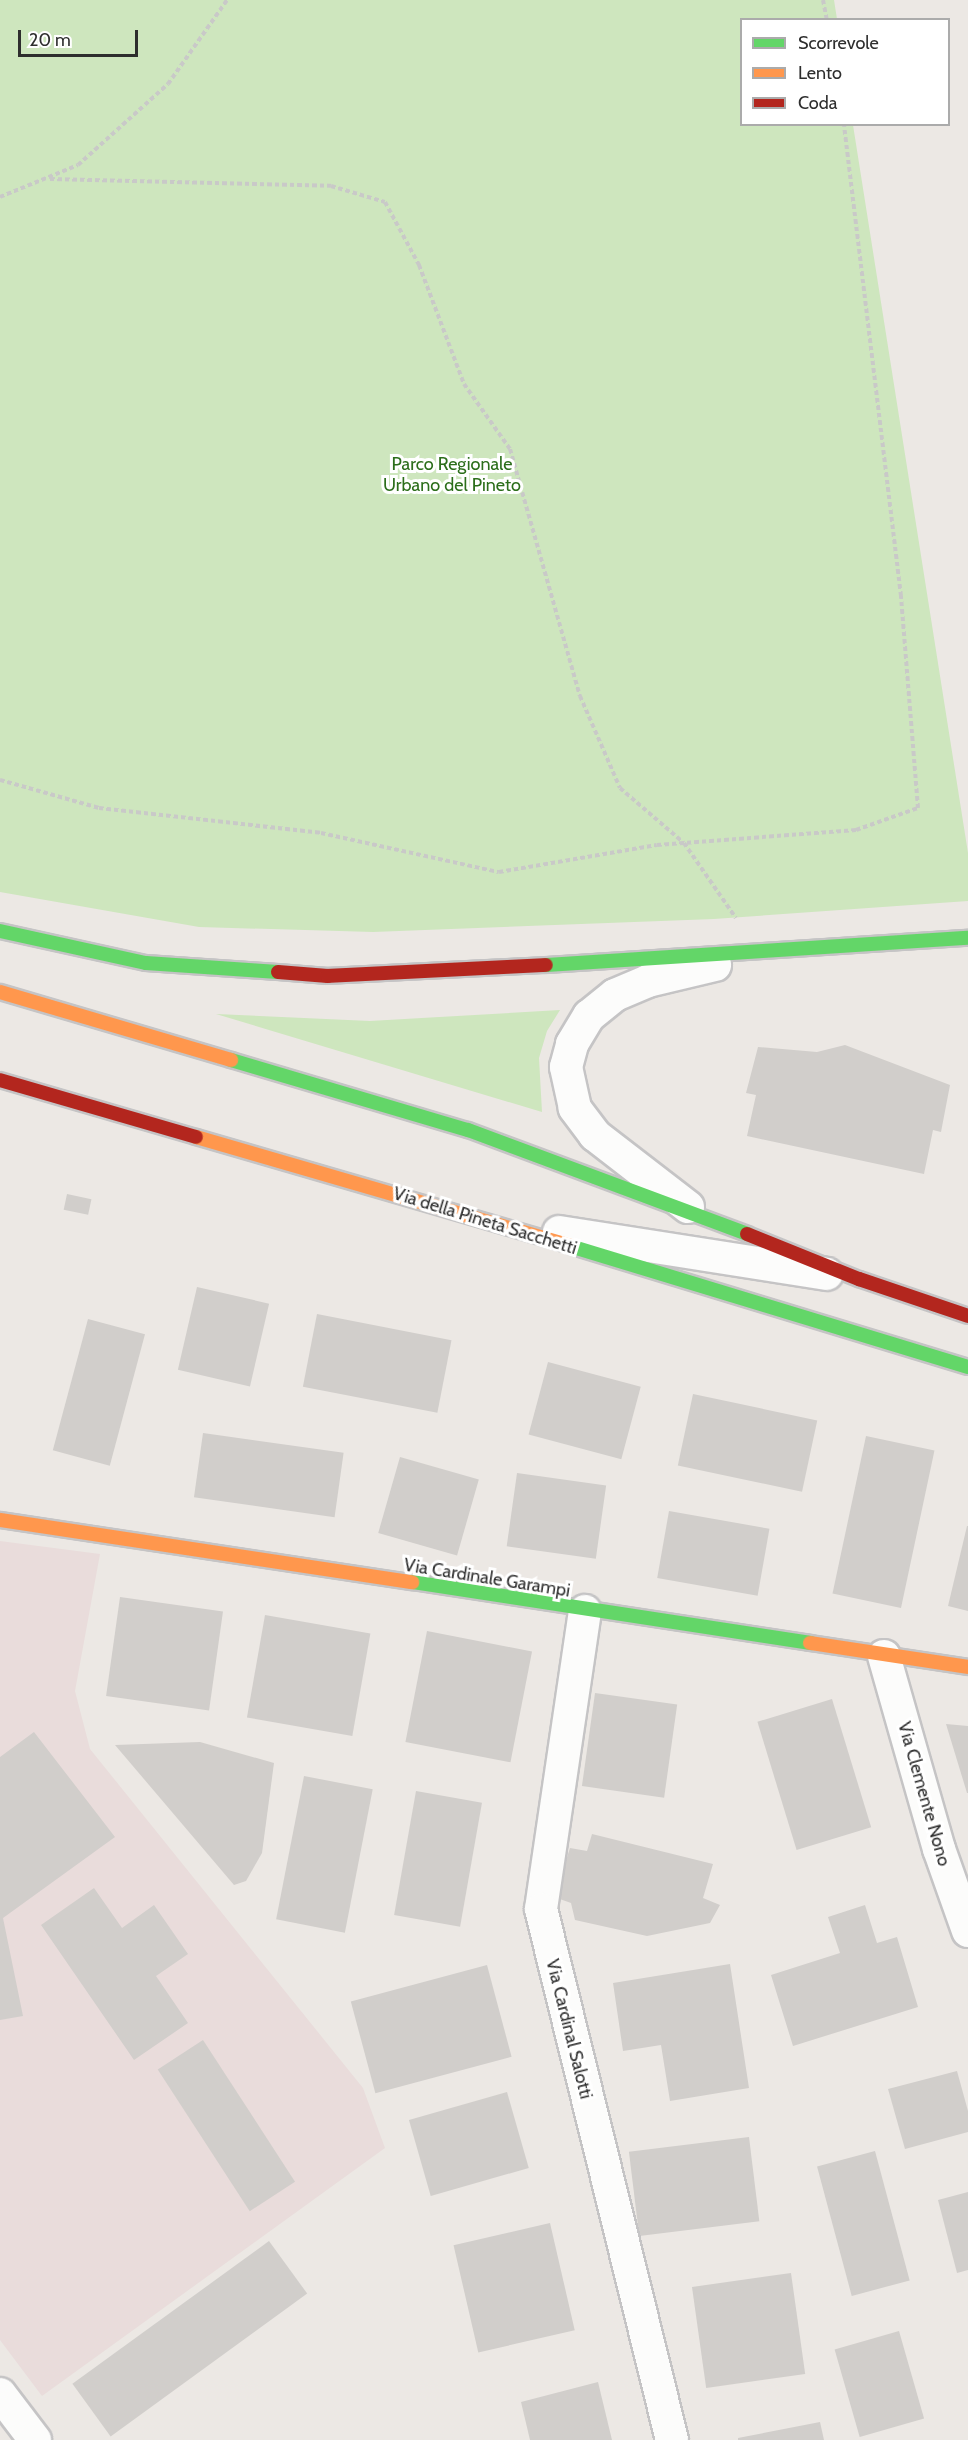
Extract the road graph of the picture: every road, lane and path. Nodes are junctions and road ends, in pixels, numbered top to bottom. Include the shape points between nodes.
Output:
1 (227, 0) edge
2 (823, 0) edge
3 (827, 18) edge
4 (844, 126) edge
5 (50, 179) junction
6 (0, 197) edge
7 (0, 780) edge
8 (684, 843) junction
9 (0, 932) edge
10 (968, 939) edge
11 (759, 954) junction
12 (0, 993) edge
13 (0, 1080) edge
14 (696, 1213) junction
15 (493, 1223) junction
16 (859, 1279) junction
17 (968, 1316) edge
18 (968, 1367) edge
19 (0, 1520) edge
20 (585, 1611) junction
21 (884, 1656) junction
22 (968, 1667) edge
23 (968, 1931) edge
24 (0, 2394) edge
25 (35, 2440) edge
26 (672, 2440) edge

1 - 5 path via 168,84 78,165
2 - 3 path
4 - 8 path via 901,596 918,808 856,830
5 - 6 path
5 - 8 path via 331,186 385,202 419,265 464,384 510,449 580,696 620,788
7 - 8 path via 99,808 321,832 499,872
8 - 11 path
9 - 11 main road via 146,963 290,976
10 - 11 main road
11 - 14 street via 623,991 589,1016 568,1057 566,1078 570,1095 589,1128
12 - 14 main road via 468,1130
13 - 15 main road, Via della Pineta Sacchetti
14 - 16 main road
15 - 16 street
15 - 18 main road, Via della Pineta Sacchetti
16 - 17 main road
19 - 20 main road, Via Cardinale Garampi
20 - 21 main road, Via Cardinale Garampi
20 - 26 street, Via Cardinal Salotti via 541,1909
21 - 22 main road, Via Cardinale Garampi
21 - 23 street, Via Clemente Nono via 939,1849
24 - 25 street

